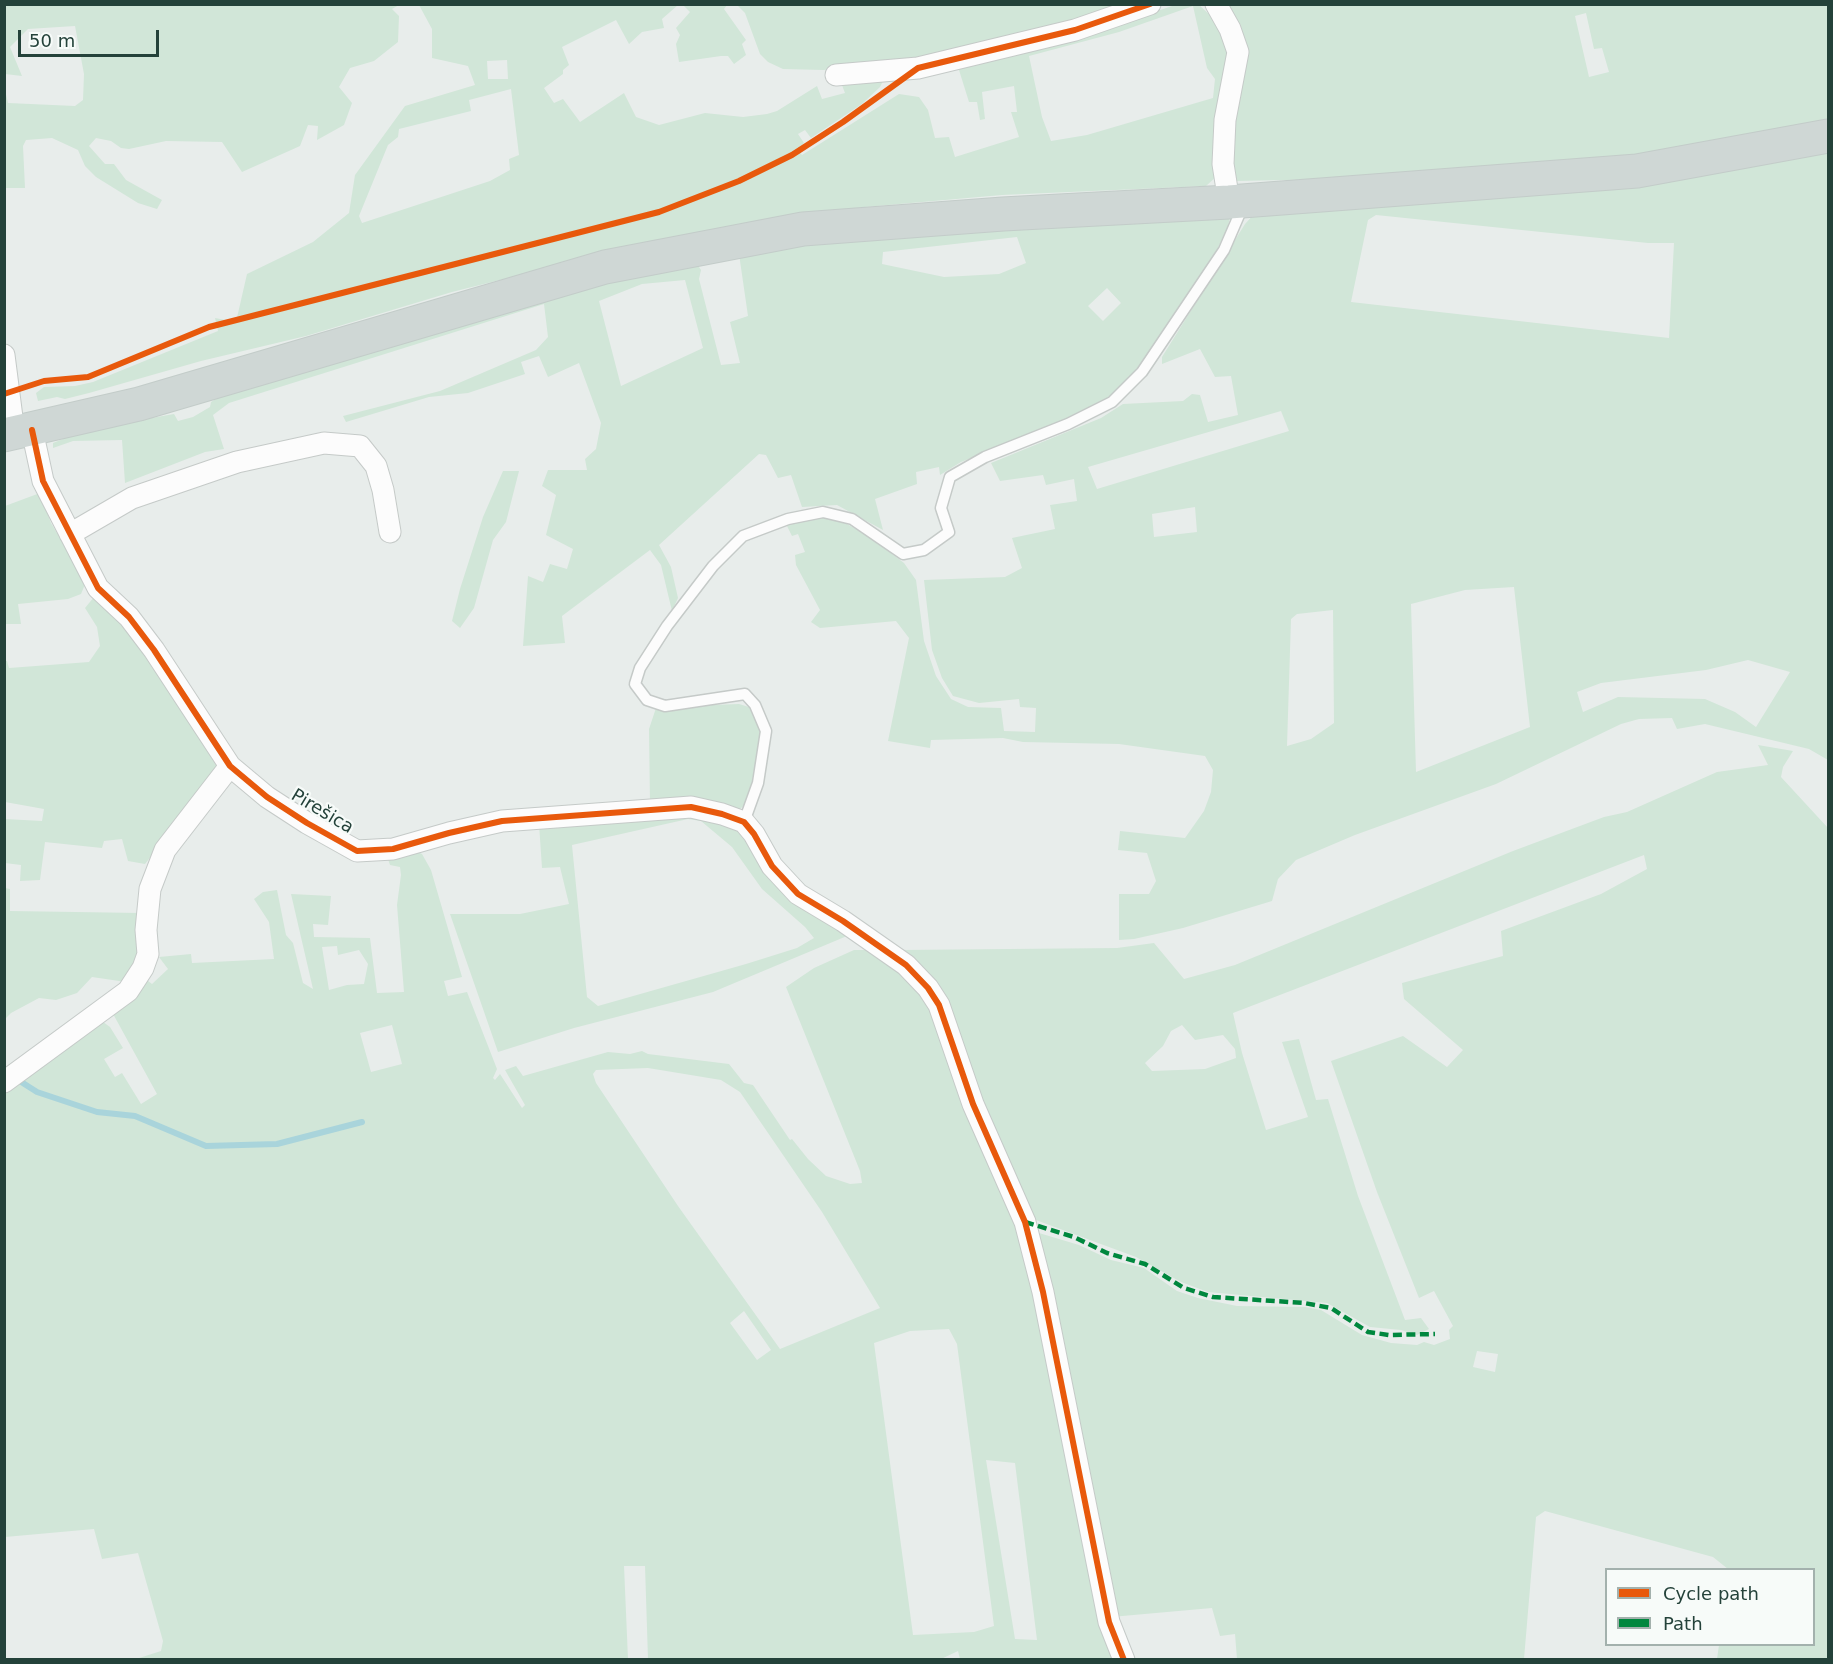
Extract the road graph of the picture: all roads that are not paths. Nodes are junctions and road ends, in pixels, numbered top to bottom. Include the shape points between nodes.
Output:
1 (1150, 4) edge
2 (1216, 4) edge
3 (837, 75) dead end
4 (1828, 136) edge
5 (1237, 201) junction
6 (4, 355) edge
7 (6, 393) edge
8 (17, 433) edge
9 (390, 532) dead end
10 (70, 534) junction
11 (230, 766) junction
12 (744, 822) junction
13 (4, 1082) edge
14 (1124, 1659) edge

1 - 3 street via 1075,30 918,68
2 - 5 street via 1238,52 1225,120 1223,164
4 - 5 main road via 1637,171
5 - 8 main road via 803,229 605,267 139,404
5 - 12 lane via 1224,250 1142,372 1112,402 950,477 941,508 949,532 924,550 903,554 852,519 823,512 788,519 743,536 713,566 667,626 634,684 647,700 665,706 745,694 755,705 766,731 758,783
6 - 7 street, Pirešica
7 - 8 street, Pirešica
8 - 10 street, Pirešica
9 - 10 street via 376,466 360,446 324,443 237,462 132,498
10 - 11 street, Pirešica via 98,588 129,617 154,650
11 - 12 street, Pirešica via 267,797 357,851 393,849 502,821 590,813 691,807
11 - 13 street via 165,850 150,889 148,954 128,991
12 - 14 street via 772,866 798,894 906,965 939,1005 973,1104 1024,1222 1045,1304 1107,1611

